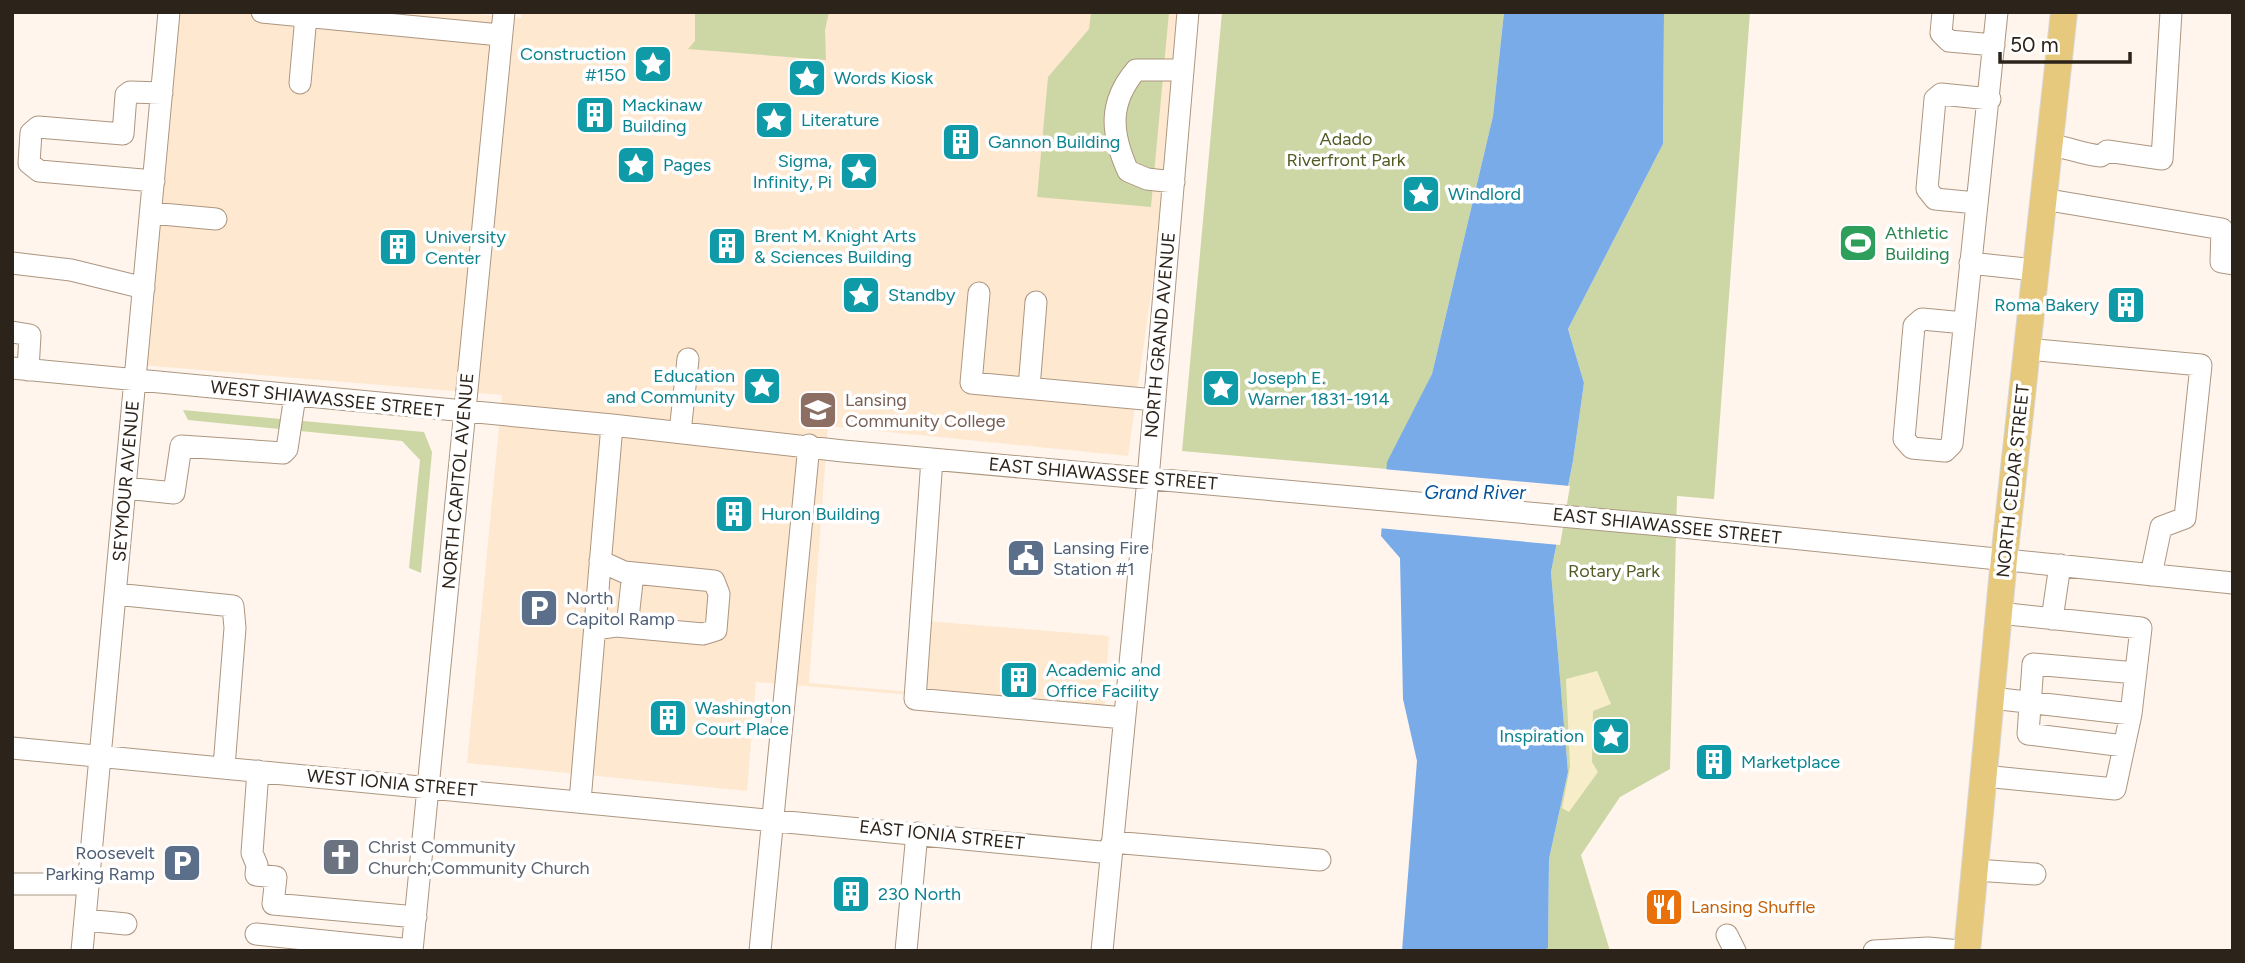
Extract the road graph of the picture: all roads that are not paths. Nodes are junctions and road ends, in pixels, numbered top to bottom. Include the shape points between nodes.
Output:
1 (169, 12) edge
2 (262, 12) edge
3 (504, 12) edge
4 (1188, 12) edge
5 (1943, 12) edge
6 (1997, 12) edge
7 (2064, 12) edge
8 (2171, 12) edge
9 (313, 17) junction
10 (500, 35) junction
11 (1994, 45) junction
12 (1183, 70) junction
13 (306, 84) dead end
14 (162, 93) junction
15 (1990, 99) junction
16 (123, 134) junction
17 (158, 138) junction
18 (21, 142) edge
19 (2059, 146) junction
20 (1174, 182) junction
21 (152, 197) junction
22 (2043, 199) junction
23 (1976, 203) junction
24 (216, 212) dead end
25 (12, 263) edge
26 (1970, 263) junction
27 (2233, 264) edge
28 (2035, 270) junction
29 (144, 288) junction
30 (979, 293) dead end
31 (1036, 302) dead end
32 (1964, 323) junction
33 (12, 332) edge
34 (2027, 349) junction
35 (688, 359) dead end
36 (16, 370) edge
37 (135, 380) junction
38 (1029, 388) junction
39 (295, 396) junction
40 (1155, 400) junction
41 (464, 413) junction
42 (612, 425) junction
43 (680, 432) junction
44 (809, 445) junction
45 (932, 459) junction
46 (1148, 479) junction
47 (125, 488) junction
48 (2004, 559) junction
49 (600, 561) junction
50 (2060, 565) junction
51 (633, 573) junction
52 (2151, 575) junction
53 (2233, 583) edge
54 (115, 594) junction
55 (1999, 613) junction
56 (2052, 619) junction
57 (627, 627) junction
58 (594, 629) junction
59 (2136, 673) junction
60 (1992, 698) junction
61 (2029, 702) junction
62 (2131, 714) junction
63 (1124, 718) junction
64 (2124, 746) junction
65 (12, 748) edge
66 (100, 756) junction
67 (224, 767) junction
68 (258, 771) junction
69 (1984, 776) junction
70 (430, 787) junction
71 (580, 801) junction
72 (772, 818) junction
73 (917, 833) junction
74 (1112, 847) junction
75 (1320, 860) dead end
76 (1975, 870) junction
77 (2035, 874) dead end
78 (12, 884) edge
79 (88, 884) junction
80 (416, 917) junction
81 (85, 920) junction
82 (126, 924) dead end
83 (256, 934) dead end
84 (412, 950) edge
85 (83, 951) edge
86 (760, 951) edge
87 (906, 951) edge
88 (1102, 951) edge
89 (1874, 951) edge
90 (1960, 951) edge
91 (1967, 951) edge

1 - 14 street, SEYMOUR AVENUE
2 - 9 street
3 - 10 street, NORTH CAPITOL AVENUE
4 - 12 street, NORTH GRAND AVENUE
5 - 11 street via 1941,33 1949,41
6 - 11 street
7 - 19 main road, NORTH CEDAR STREET
8 - 19 street via 2162,159 2108,151 2101,156 2075,153
9 - 10 street
9 - 13 street
10 - 41 street, NORTH CAPITOL AVENUE
11 - 15 street
12 - 20 street, NORTH GRAND AVENUE
12 - 20 street via 1136,70 1121,89 1116,118 1117,146 1128,171
14 - 16 street via 127,95
14 - 17 street, SEYMOUR AVENUE
15 - 23 street
15 - 23 street via 1941,94 1935,99 1927,190 1935,200
16 - 17 street
16 - 18 street via 38,127
17 - 21 street, SEYMOUR AVENUE
18 - 21 street via 29,163 39,171
19 - 22 main road, NORTH CEDAR STREET
20 - 40 street, NORTH GRAND AVENUE
21 - 24 street
21 - 29 street, SEYMOUR AVENUE
22 - 27 street via 2222,229 2221,262
22 - 28 main road, NORTH CEDAR STREET
23 - 26 street
25 - 29 street via 71,270
26 - 28 street
26 - 32 street
28 - 34 main road, NORTH CEDAR STREET
29 - 37 street, SEYMOUR AVENUE
30 - 38 street via 971,383
31 - 38 street
32 - 32 street via 1952,444 1944,451 1912,448 1904,439 1914,326 1922,319
33 - 36 street via 30,335
34 - 48 main road, NORTH CEDAR STREET
34 - 52 street via 2201,365 2185,518 2161,527
35 - 43 street
36 - 37 street, WEST SHIAWASSEE STREET
37 - 39 street, WEST SHIAWASSEE STREET
37 - 47 street, SEYMOUR AVENUE
38 - 40 street
39 - 41 street, WEST SHIAWASSEE STREET
39 - 47 street via 283,453 181,446 174,492
40 - 46 street, NORTH GRAND AVENUE
41 - 42 street, WEST SHIAWASSEE STREET
41 - 70 street, NORTH CAPITOL AVENUE
42 - 43 street, WEST SHIAWASSEE STREET
42 - 49 street
43 - 44 street, WEST SHIAWASSEE STREET
44 - 45 street, EAST SHIAWASSEE STREET
44 - 72 street
45 - 46 street, EAST SHIAWASSEE STREET
45 - 63 street via 915,699
46 - 48 street, EAST SHIAWASSEE STREET
46 - 63 street, NORTH GRAND AVENUE
47 - 54 street, SEYMOUR AVENUE
48 - 50 street, EAST SHIAWASSEE STREET
48 - 55 main road, NORTH CEDAR STREET
49 - 51 street
49 - 58 street
50 - 52 street, EAST SHIAWASSEE STREET
50 - 56 street
51 - 57 street
51 - 57 street via 714,581 719,594 716,630 703,634
52 - 53 street, EAST SHIAWASSEE STREET
54 - 66 street, SEYMOUR AVENUE
54 - 67 street via 233,606
55 - 56 street
55 - 60 main road, NORTH CEDAR STREET
56 - 59 street via 2141,628
57 - 58 street
58 - 71 street
59 - 61 street via 2033,664
59 - 62 street
60 - 61 street
60 - 69 main road, NORTH CEDAR STREET
61 - 62 street
61 - 64 street via 2028,734
62 - 64 street
63 - 74 street, NORTH GRAND AVENUE
64 - 69 street via 2115,789
65 - 66 street, WEST IONIA STREET
66 - 67 street, WEST IONIA STREET
66 - 79 street, SEYMOUR AVENUE
67 - 68 street, WEST IONIA STREET
68 - 70 street, WEST IONIA STREET
68 - 80 street via 252,853 256,875 276,877 273,904
69 - 76 main road, NORTH CEDAR STREET
70 - 71 street, WEST IONIA STREET
70 - 80 street, NORTH CAPITOL AVENUE
71 - 72 street, WEST IONIA STREET
72 - 73 street, EAST IONIA STREET
72 - 86 street
73 - 74 street, EAST IONIA STREET
73 - 87 street
74 - 75 street, EAST IONIA STREET
74 - 88 street, NORTH GRAND AVENUE
76 - 77 street
76 - 91 main road, NORTH CEDAR STREET
78 - 79 street
79 - 81 street, SEYMOUR AVENUE
80 - 84 street, NORTH CAPITOL AVENUE
81 - 82 street
81 - 85 street, SEYMOUR AVENUE
83 - 84 street
89 - 90 street

